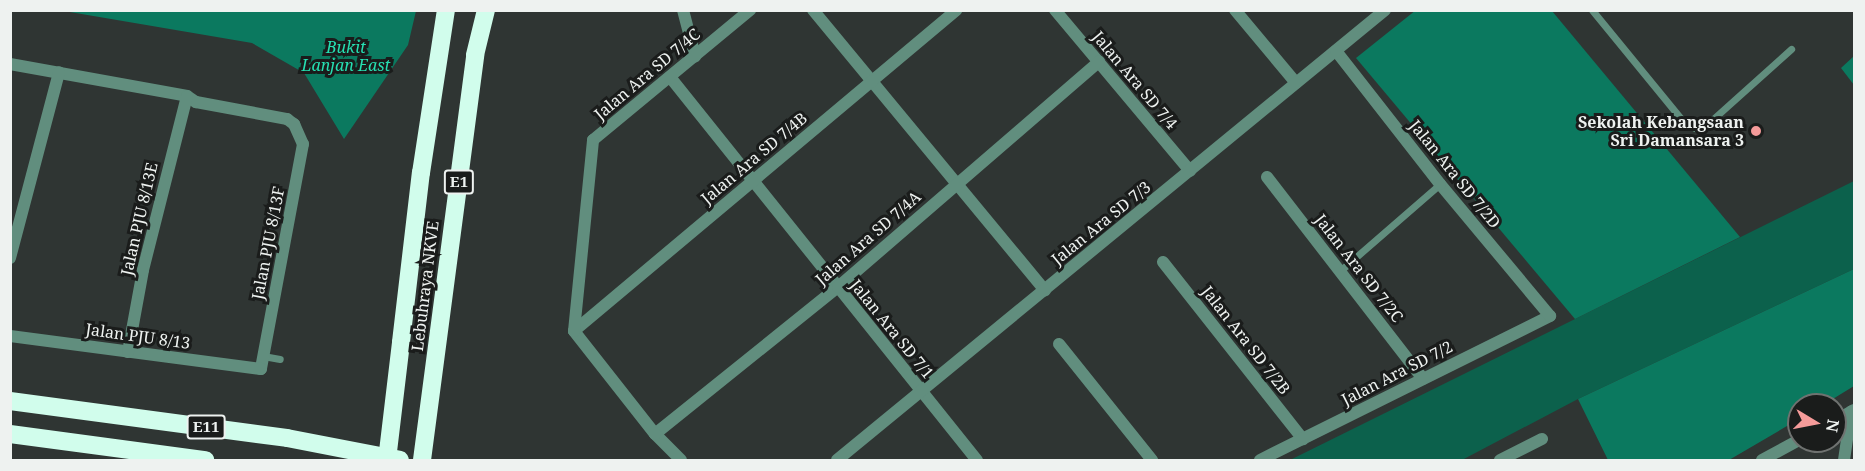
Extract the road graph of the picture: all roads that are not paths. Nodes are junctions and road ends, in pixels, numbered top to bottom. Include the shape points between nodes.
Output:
1 (446, 10) edge
2 (486, 10) edge
3 (684, 10) edge
4 (750, 10) edge
5 (813, 10) edge
6 (956, 10) edge
7 (1055, 10) edge
8 (1235, 10) edge
9 (1385, 10) edge
10 (1592, 10) edge
11 (1791, 50) dead end
12 (1336, 51) junction
13 (695, 57) junction
14 (1098, 62) junction
15 (10, 64) edge
16 (59, 72) junction
17 (670, 77) junction
18 (871, 81) junction
19 (1296, 84) junction
20 (187, 96) junction
21 (1190, 171) junction
22 (1268, 177) dead end
23 (752, 180) junction
24 (957, 184) junction
25 (1440, 184) junction
26 (10, 258) edge
27 (1163, 262) dead end
28 (1341, 270) junction
29 (838, 287) junction
30 (1045, 290) junction
31 (1550, 316) joint
32 (574, 332) junction
33 (10, 336) edge
34 (1059, 344) dead end
35 (128, 352) junction
36 (263, 356) junction
37 (280, 359) dead end
38 (261, 369) joint
39 (1423, 379) junction
40 (921, 391) junction
41 (10, 401) edge
42 (1853, 411) edge
43 (10, 434) edge
44 (655, 434) junction
45 (1303, 439) junction
46 (1542, 439) dead end
47 (1787, 446) edge
48 (205, 460) edge
49 (387, 460) edge
50 (400, 460) edge
51 (422, 460) edge
52 (681, 460) edge
53 (837, 460) edge
54 (977, 460) edge
55 (1152, 460) edge
56 (1260, 460) edge
57 (1500, 460) edge
58 (1762, 460) edge
59 (1844, 460) edge

1 - 49 highway, Lebuhraya NKVE / E1, bridge via 421,173
2 - 51 highway, Lebuhraya NKVE / E1 via 475,55
3 - 13 street
4 - 13 street, Jalan Ara SD 7/4C
5 - 18 street
6 - 18 street, Jalan Ara SD 7/4B
7 - 14 street, Jalan Ara SD 7/4
8 - 19 street
9 - 12 street, Jalan Ara SD 7/3
10 - 11 lane via 1686,125 1695,128 1713,119
12 - 19 street, Jalan Ara SD 7/3
12 - 25 street, Jalan Ara SD 7/2D
13 - 17 street, Jalan Ara SD 7/4C
14 - 21 street, Jalan Ara SD 7/4
14 - 24 street, Jalan Ara SD 7/4A
15 - 16 street
16 - 20 street
16 - 26 street
17 - 23 street, Jalan Ara SD 7/1
17 - 32 street, Jalan Ara SD 7/4C via 593,140
18 - 23 street, Jalan Ara SD 7/4B
18 - 24 street
19 - 21 street, Jalan Ara SD 7/3
20 - 35 street, Jalan PJU 8/13E via 143,270
20 - 36 street, Jalan PJU 8/13F via 196,102 274,116 294,124 303,144
21 - 30 street, Jalan Ara SD 7/3
22 - 28 street, Jalan Ara SD 7/2C
23 - 29 street, Jalan Ara SD 7/1
23 - 32 street, Jalan Ara SD 7/4B
24 - 29 street, Jalan Ara SD 7/4A
24 - 30 street
25 - 28 lane
25 - 31 street, Jalan Ara SD 7/2D
27 - 45 street, Jalan Ara SD 7/2B
28 - 39 street, Jalan Ara SD 7/2C
29 - 40 street, Jalan Ara SD 7/1
29 - 44 street, Jalan Ara SD 7/4A
30 - 40 street, Jalan Ara SD 7/3
31 - 39 street, Jalan Ara SD 7/2
32 - 44 street
33 - 35 street, Jalan PJU 8/13
34 - 55 street
35 - 38 street, Jalan PJU 8/13
36 - 37 lane
36 - 38 street, Jalan PJU 8/13F
39 - 45 street, Jalan Ara SD 7/2
40 - 53 street, Jalan Ara SD 7/3
40 - 54 street, Jalan Ara SD 7/1
41 - 50 highway, E11 via 287,438
42 - 59 street
43 - 48 highway, E11
44 - 52 street
45 - 56 street, Jalan Ara SD 7/2
46 - 57 street
47 - 58 street

